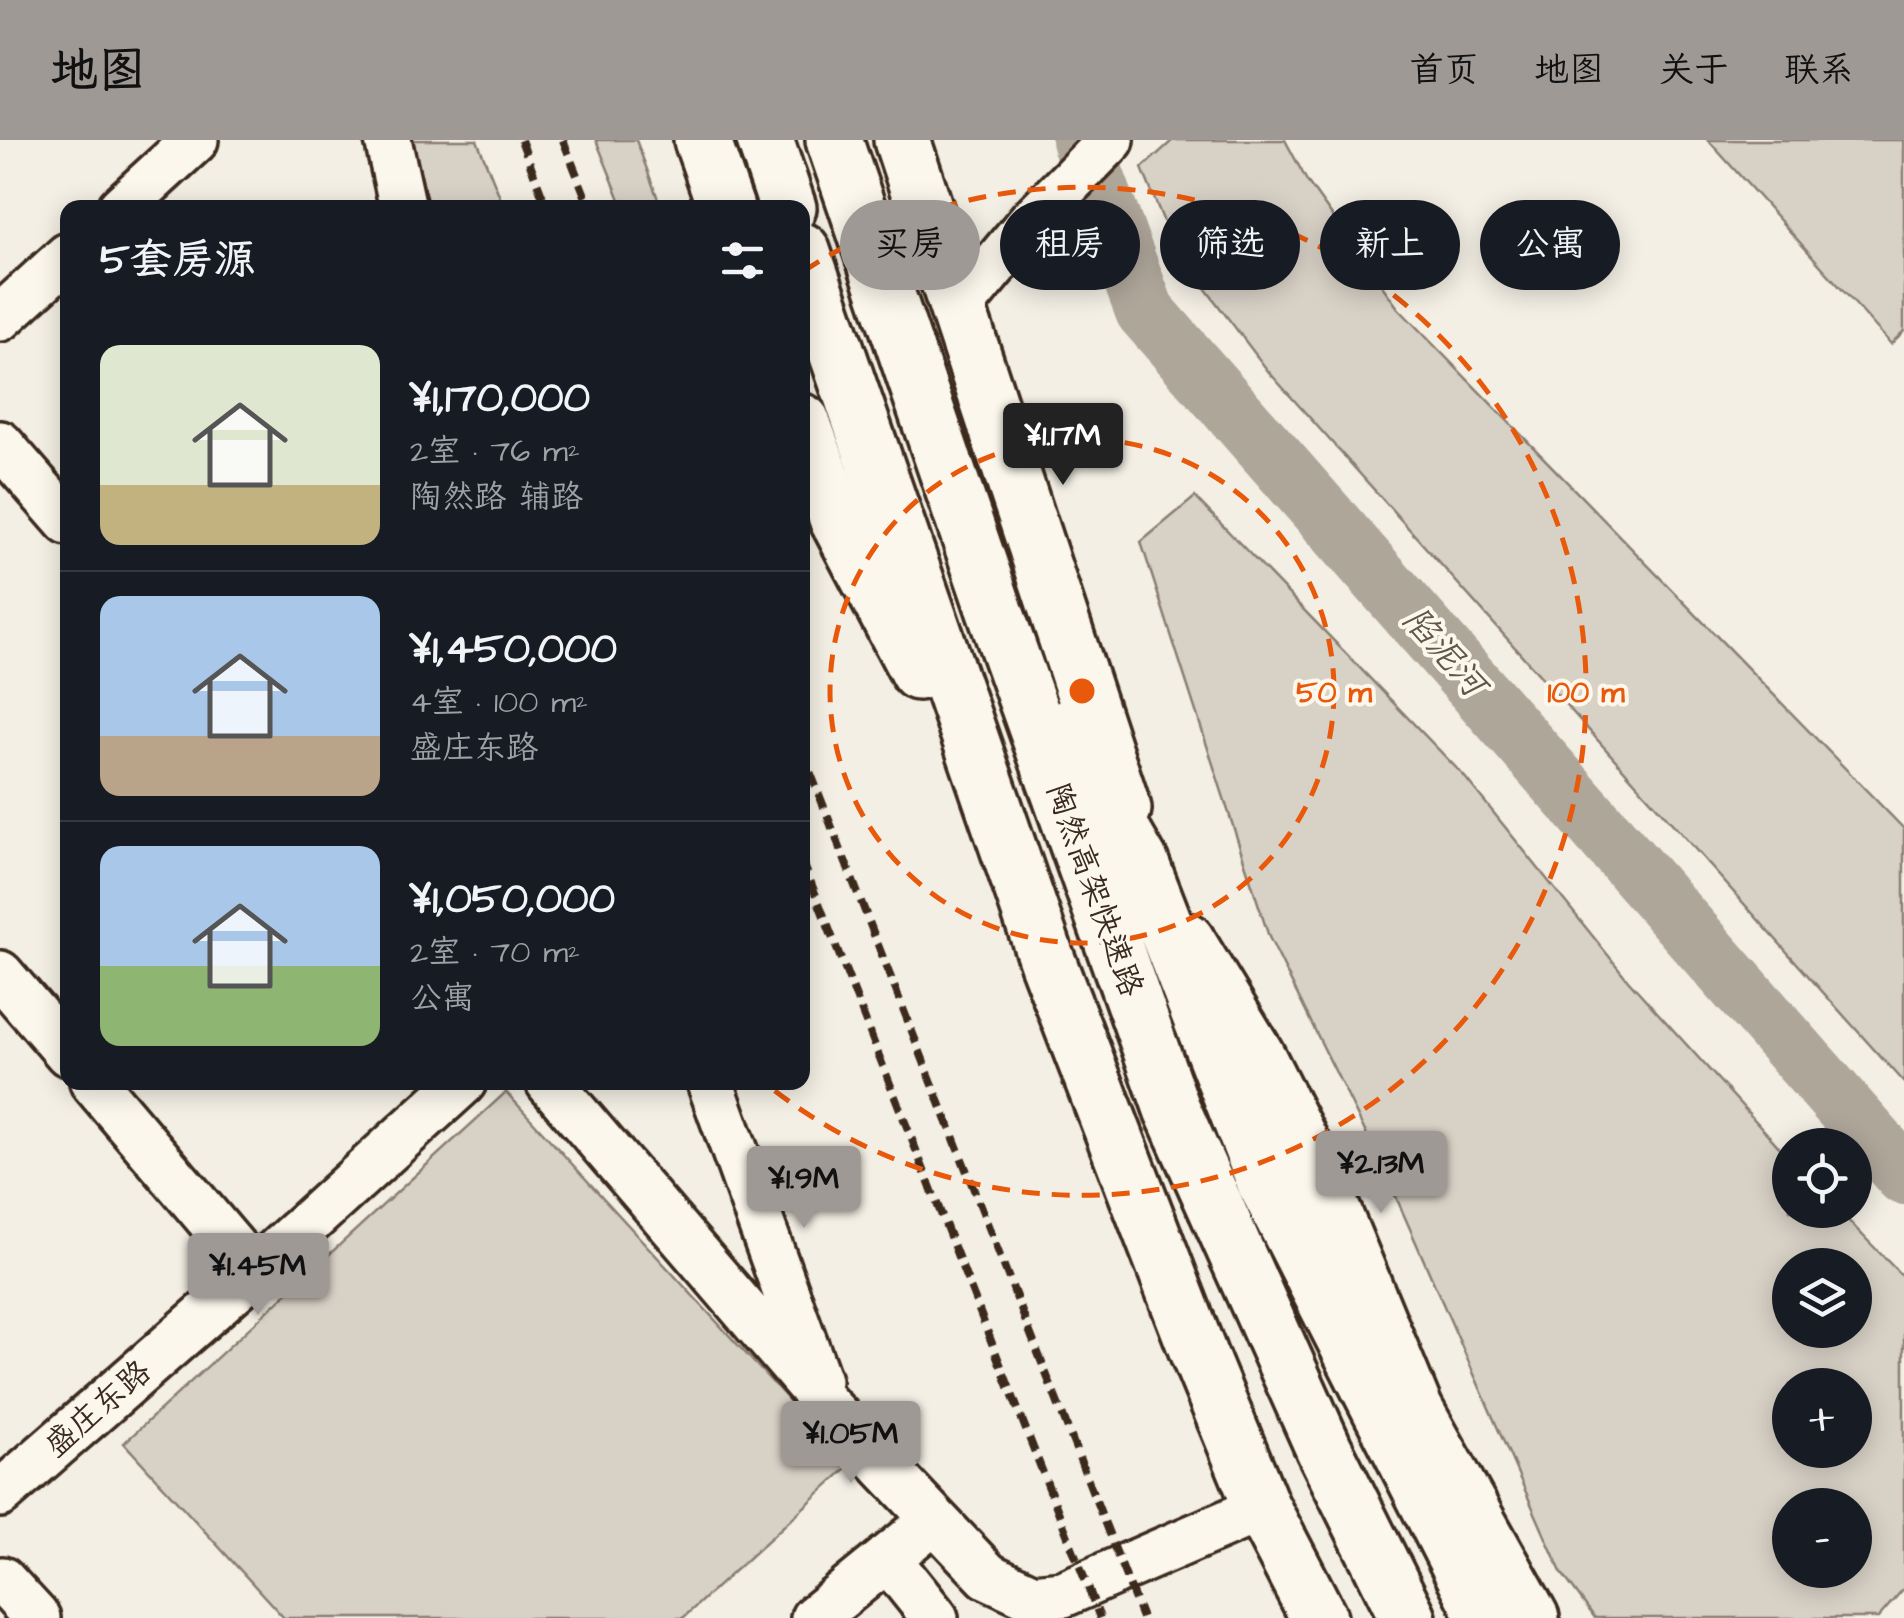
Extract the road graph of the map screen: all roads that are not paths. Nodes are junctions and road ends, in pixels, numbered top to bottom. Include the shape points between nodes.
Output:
1 (195, 140) edge
2 (388, 140) edge
3 (702, 140) edge
4 (765, 140) edge
5 (834, 140) edge
6 (902, 140) edge
7 (1111, 140) edge
8 (130, 200) edge
9 (401, 200) edge
10 (723, 200) edge
11 (785, 200) edge
12 (60, 263) edge
13 (810, 274) edge
14 (959, 308) junction
15 (0, 318) edge
16 (0, 444) edge
17 (810, 444) edge
18 (60, 513) edge
19 (996, 614) junction
20 (996, 820) junction
21 (1141, 864) junction
22 (0, 974) edge
23 (60, 1044) edge
24 (100, 1090) edge
25 (454, 1090) edge
26 (556, 1090) edge
27 (713, 1090) edge
28 (1172, 1110) junction
29 (254, 1272) junction
30 (827, 1406) junction
31 (0, 1494) edge
32 (1262, 1508) junction
33 (934, 1520) junction
34 (887, 1558) junction
35 (2, 1580) edge
36 (37, 1618) edge
37 (814, 1618) edge
38 (935, 1618) edge
39 (1292, 1618) edge
40 (1318, 1618) edge
41 (1408, 1618) edge
42 (1486, 1618) edge
43 (1531, 1618) edge

1 - 8 street
2 - 9 street
3 - 10 main road
4 - 11 main road
5 - 19 main road, 陶然高架快速路
6 - 14 main road
7 - 14 street via 1030,220
12 - 15 street
13 - 20 main road, 陶然高架快速路
14 - 21 main road
16 - 18 street
17 - 20 main road via 838,520
19 - 21 main road
19 - 28 main road, 陶然高架快速路
20 - 32 main road, 陶然高架快速路
21 - 28 main road
21 - 42 main road via 1265,1182
21 - 43 main road via 1256,1056 1321,1182 1416,1410
22 - 23 street
24 - 29 street
25 - 29 street, 盛庄东路
26 - 30 street
27 - 30 street
28 - 41 main road, 陶然高架快速路
29 - 31 street, 盛庄东路
30 - 33 street
32 - 33 street via 1063,1594 1033,1597 988,1576
32 - 39 main road
32 - 40 main road, 陶然高架快速路
33 - 34 street
34 - 37 street
34 - 38 street
35 - 36 street

